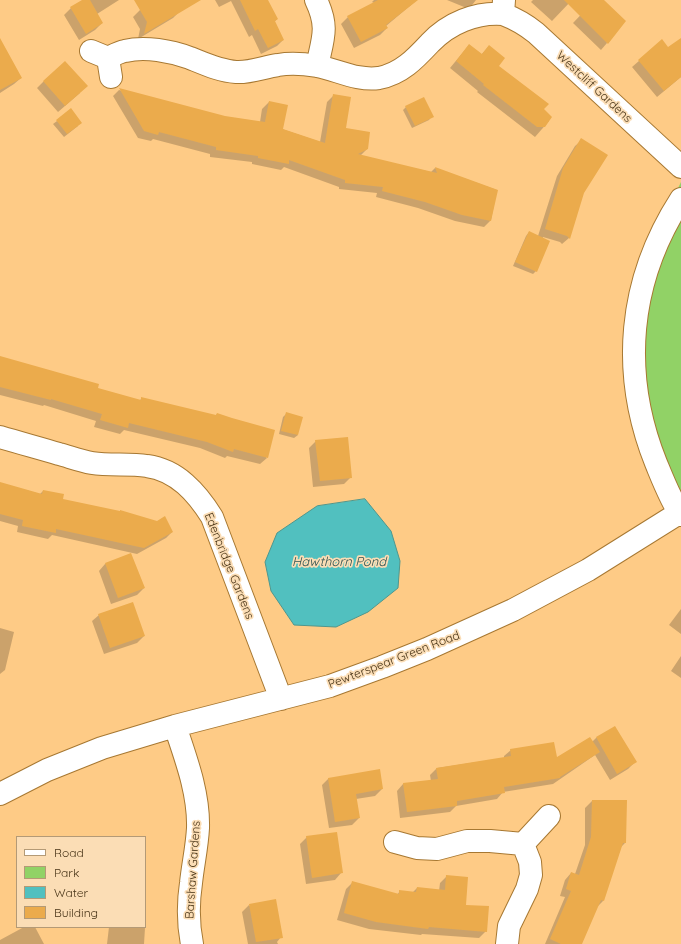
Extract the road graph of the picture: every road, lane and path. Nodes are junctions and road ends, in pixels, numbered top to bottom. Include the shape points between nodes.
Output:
1 (316, 0) edge
2 (504, 7) edge
3 (103, 62) dead end
4 (317, 66) junction
5 (681, 167) edge
6 (681, 199) edge
7 (0, 438) edge
8 (680, 514) edge
9 (281, 699) junction
10 (176, 726) junction
11 (0, 794) edge
12 (549, 816) dead end
13 (393, 840) dead end
14 (523, 844) junction
15 (192, 944) edge
16 (507, 944) edge

1 - 4 street via 324,20
2 - 4 street, Westcliff Gardens via 452,25 412,62 392,74 367,79 355,78
2 - 5 street, Westcliff Gardens via 536,33
3 - 4 street, Westcliff Gardens via 124,51 134,49 173,53 224,71 252,71 278,65
6 - 8 street, Pewterspear Green Road via 659,238 645,274 634,334 638,402 643,425 663,480
7 - 9 street, Edenbridge Gardens via 90,463 147,466 163,470 192,490 212,517
8 - 9 street, Pewterspear Green Road via 588,570 513,610 382,667 330,686
9 - 10 street, Pewterspear Green Road
10 - 11 street, Pewterspear Green Road via 102,748 47,770
10 - 15 street, Barshaw Gardens via 192,781 198,826 189,911
12 - 14 street
13 - 14 street via 417,848 437,849 467,842
14 - 16 street via 530,862 531,875 509,926

